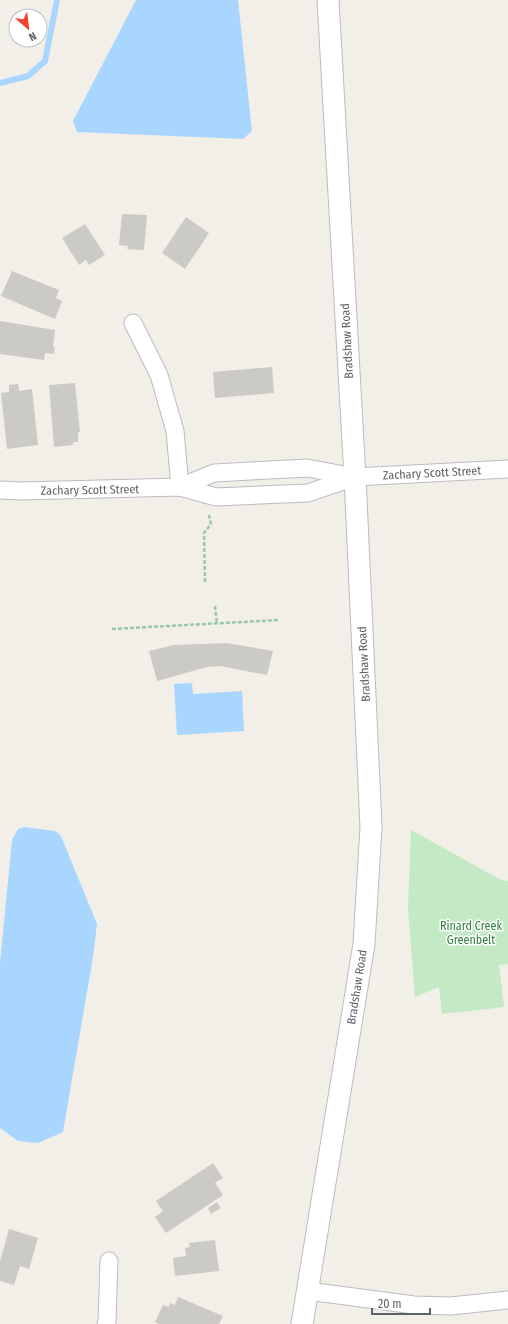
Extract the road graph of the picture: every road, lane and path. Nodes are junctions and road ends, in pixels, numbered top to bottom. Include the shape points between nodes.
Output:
1 (328, 0) edge
2 (133, 323) dead end
3 (508, 469) edge
4 (355, 477) junction
5 (180, 487) junction
6 (0, 490) edge
7 (209, 515) dead end
8 (205, 582) dead end
9 (215, 606) dead end
10 (279, 620) dead end
11 (218, 624) junction
12 (112, 629) dead end
13 (109, 1261) dead end
14 (308, 1291) junction
15 (508, 1300) edge
16 (106, 1324) edge
17 (302, 1324) edge

1 - 4 street, Bradshaw Road
2 - 5 street via 159,375 175,432
3 - 4 street, Zachary Scott Street
4 - 5 street, Zachary Scott Street via 307,468 214,473
4 - 5 street, Zachary Scott Street via 308,493 216,497
4 - 14 street, Bradshaw Road via 371,827 364,944
5 - 6 street, Zachary Scott Street
7 - 8 path via 211,524 204,533
9 - 11 path
10 - 11 path
11 - 12 path
13 - 16 street
14 - 15 street via 414,1305 452,1306
14 - 17 street, Bradshaw Road

